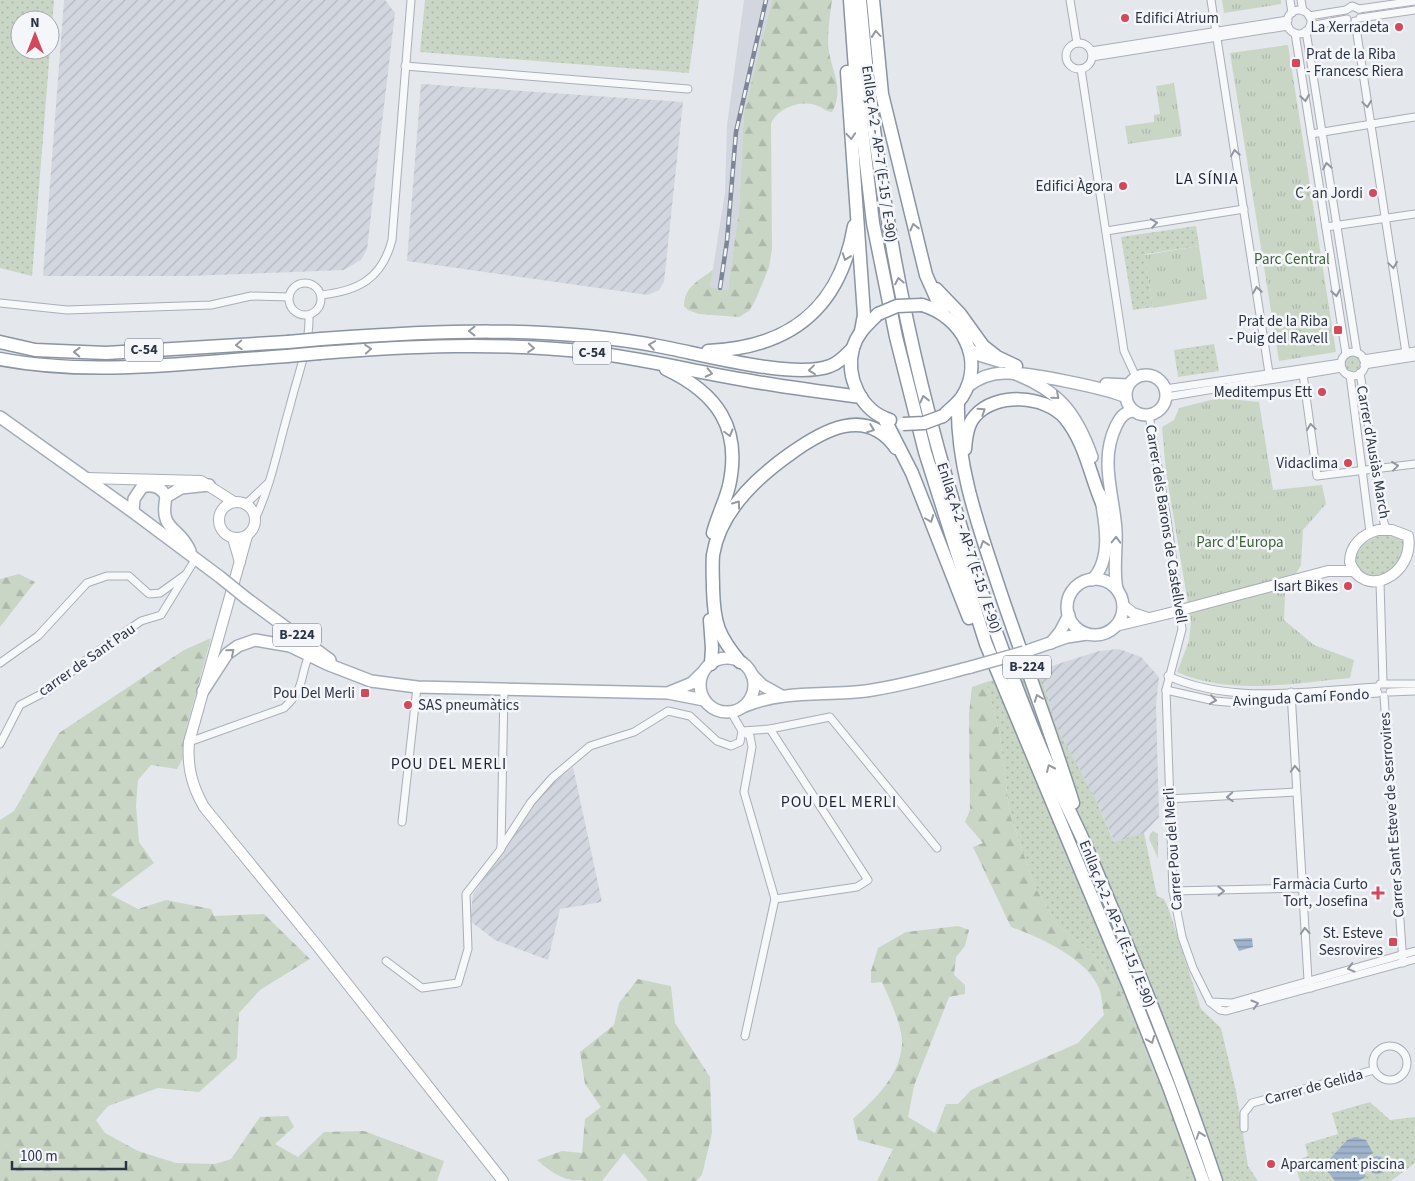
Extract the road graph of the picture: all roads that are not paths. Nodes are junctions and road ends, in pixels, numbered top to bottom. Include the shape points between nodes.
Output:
1 (411, 0) edge
2 (843, 0) edge
3 (850, 0) edge
4 (860, 0) edge
5 (873, 0) edge
6 (1070, 0) edge
7 (1212, 0) edge
8 (1290, 0) edge
9 (1301, 0) edge
10 (1415, 1) edge
11 (1355, 5) edge
12 (1346, 10) junction
13 (1415, 10) edge
14 (1303, 11) junction
15 (1292, 13) junction
16 (1309, 16) junction
17 (1347, 19) junction
18 (1357, 20) junction
19 (1288, 23) junction
20 (1308, 28) junction
21 (1295, 33) junction
22 (1217, 35) junction
23 (1077, 43) junction
24 (1091, 54) junction
25 (405, 66) junction
26 (1081, 69) junction
27 (688, 89) dead end
28 (1415, 117) edge
29 (1370, 125) junction
30 (1322, 132) junction
31 (1311, 134) junction
32 (857, 209) junction
33 (1244, 209) junction
34 (1415, 214) edge
35 (1386, 218) junction
36 (1337, 225) junction
37 (1326, 227) junction
38 (1106, 231) junction
39 (926, 275) junction
40 (321, 295) junction
41 (289, 297) junction
42 (0, 303) edge
43 (943, 313) junction
44 (309, 315) junction
45 (861, 331) junction
46 (0, 342) edge
47 (853, 348) junction
48 (970, 349) junction
49 (1415, 351) edge
50 (686, 352) junction
51 (1357, 353) junction
52 (1406, 353) junction
53 (1346, 354) junction
54 (1415, 357) edge
55 (0, 359) edge
56 (643, 359) junction
57 (1364, 362) junction
58 (1342, 365) junction
59 (1015, 369) junction
60 (1270, 373) junction
61 (1360, 373) junction
62 (1303, 374) junction
63 (1350, 375) junction
64 (1132, 381) junction
65 (967, 388) junction
66 (1166, 393) junction
67 (861, 397) junction
68 (1126, 397) junction
69 (958, 402) junction
70 (1132, 411) junction
71 (1149, 415) junction
72 (0, 418) edge
73 (884, 418) junction
74 (1415, 464) edge
75 (1375, 469) junction
76 (1363, 470) junction
77 (912, 473) junction
78 (85, 478) junction
79 (267, 484) junction
80 (213, 487) junction
81 (970, 489) junction
82 (166, 497) junction
83 (234, 502) junction
84 (1102, 503) junction
85 (246, 504) junction
86 (221, 511) junction
87 (133, 512) junction
88 (256, 517) junction
89 (1387, 530) junction
90 (1370, 532) junction
91 (247, 536) junction
92 (1411, 536) edge
93 (233, 538) junction
94 (1350, 556) junction
95 (194, 557) junction
96 (1414, 561) edge
97 (240, 562) junction
98 (1328, 570) junction
99 (1355, 570) junction
100 (185, 575) junction
101 (1092, 580) junction
102 (1380, 582) junction
103 (1117, 589) junction
104 (1123, 605) junction
105 (1068, 615) junction
106 (1150, 619) junction
107 (1116, 626) junction
108 (1086, 634) junction
109 (1050, 644) junction
110 (309, 655) junction
111 (740, 662) junction
112 (0, 663) edge
113 (707, 668) junction
114 (346, 671) junction
115 (752, 675) junction
116 (1168, 676) junction
117 (1415, 684) edge
118 (417, 687) junction
119 (504, 689) junction
120 (1383, 689) junction
121 (1166, 690) junction
122 (203, 691) junction
123 (1415, 691) edge
124 (668, 693) junction
125 (780, 695) junction
126 (1291, 696) junction
127 (704, 700) junction
128 (745, 706) junction
129 (731, 712) junction
130 (770, 729) junction
131 (742, 730) junction
132 (189, 742) junction
133 (0, 744) edge
134 (1296, 792) junction
135 (1168, 800) junction
136 (402, 822) dead end
137 (1085, 844) junction
138 (937, 848) dead end
139 (501, 849) junction
140 (1073, 850) junction
141 (1302, 888) junction
142 (1173, 891) junction
143 (775, 899) junction
144 (1415, 951) edge
145 (1401, 955) junction
146 (386, 960) dead end
147 (1415, 960) edge
148 (1403, 963) junction
149 (1308, 980) junction
150 (1311, 988) junction
151 (1210, 1002) junction
152 (745, 1036) dead end
153 (1415, 1055) edge
154 (1406, 1057) junction
155 (1374, 1070) junction
156 (1244, 1128) dead end
157 (503, 1181) edge
158 (1203, 1181) edge
159 (1216, 1181) edge

1 - 25 street
2 -> 32 highway
3 - 140 highway, Enllaç A-2 - AP-7 (E-15 / E-90) via 867,180 896,337 925,452 986,644
137 -> 4 highway, Enllaç A-2 - AP-7 (E-15 / E-90) via 1047,763 997,634 954,512 930,425 884,203
39 -> 5 highway via 882,94
6 - 23 street
7 - 22 street
8 - 15 street
9 - 14 street
10 - 11 street
11 - 12 street
11 - 18 street
12 - 16 street
12 - 17 street
13 - 18 street
14 - 15 street
14 - 16 street
15 - 19 street
16 - 20 street
17 - 18 street
17 - 20 street
18 -> 29 street
19 - 21 street
19 - 22 street
20 - 21 street
20 - 30 street
21 -> 31 street
22 - 24 street
33 -> 22 street
23 - 24 street via 1084,44
23 - 26 street via 1068,49 1066,58 1070,66
24 - 26 street via 1087,66
25 - 27 street
25 - 40 street via 389,253 366,283 354,289
26 - 38 street
28 - 29 street
29 - 30 street
29 - 35 street
30 - 31 street
36 -> 30 street
31 - 37 street
32 - 45 highway via 864,315
32 -> 50 highway via 842,268 827,296 808,320 766,342 725,350
38 -> 33 street
60 -> 33 street
34 - 35 street
35 - 36 street
35 -> 52 street
36 - 37 street
36 - 51 street
37 -> 53 street
38 - 64 street via 1124,351
39 - 43 highway
39 - 59 highway via 983,346
40 - 41 street via 314,286 304,283 294,287
40 - 44 street via 318,310
41 - 42 street via 251,296 211,305 67,310
41 - 44 street via 294,312
43 - 45 highway, C-54 / C-54, bridge via 922,305 897,306 878,314
43 - 48 highway, C-54 / C-54 via 955,322
44 - 79 street via 310,328
45 - 47 highway, C-54 / C-54
50 -> 46 highway, C-54 / C-54, bridge via 604,338 490,331 424,332 106,353 35,350
47 -> 50 highway, C-54 / C-54 via 836,363 807,371
47 - 67 highway, C-54 / C-54 via 853,382
48 - 59 main road
48 - 65 highway, C-54 / C-54
49 - 52 street
51 - 53 street
51 - 57 street
52 - 57 street
53 - 58 street
54 - 57 street
55 -> 56 highway, C-54 / C-54, bridge via 76,367 447,345 520,347
56 -> 67 highway, C-54 via 744,380
56 -> 113 highway via 694,383 713,402 729,429 731,474 707,557 712,647
57 - 61 street
58 - 60 street
58 - 62 street
58 - 63 street
59 - 64 main road via 1114,386
59 - 65 main road via 983,377
59 - 68 main road
59 -> 84 main road via 1056,395 1076,420 1094,461
60 - 66 street
61 - 63 street
61 - 75 street, Carrer d'Ausiàs March
62 - 66 street
76 -> 62 street via 1318,476
63 - 76 street, Carrer d'Ausiàs March
64 - 66 main road via 1142,375 1154,376
64 - 68 main road
65 - 69 highway, C-54 / C-54
66 - 71 main road via 1162,408
67 - 73 highway, C-54 / C-54
68 - 70 main road
69 - 73 highway, C-54 / C-54, bridge via 943,416 924,423 903,424
69 - 81 highway via 957,428
70 - 71 main road
103 -> 70 main road via 1114,575 1116,534 1107,456 1119,422
71 - 116 street, Carrer dels Barons de Castellvell via 1182,629
72 - 78 main road, B-224
73 - 77 highway
75 -> 74 street
75 - 76 street
75 - 89 street, Carrer d'Ausiàs March
76 - 90 street, Carrer d'Ausiàs March
111 -> 77 highway via 723,641 718,628 714,554 730,513 756,481 812,438 846,425 872,429 883,435 894,444
77 -> 140 highway via 1027,765
78 - 80 main road via 192,480
78 - 87 main road, B-224
79 - 85 street
79 - 88 street
80 - 82 main road via 181,488
80 - 83 main road
80 - 86 main road
81 -> 84 highway via 964,449 969,425 975,416 993,404 1029,400 1048,405 1067,420 1080,440
137 -> 81 highway, B-224 via 1054,740 982,537
82 - 87 main road via 155,486 142,487 134,498
82 - 95 main road via 164,520 186,542
83 - 85 main road
83 - 86 main road
84 - 101 main road, B-224 via 1105,530 1102,566
85 - 88 main road
86 - 93 main road via 220,528
87 - 95 main road, B-224
88 - 91 main road via 254,528
89 - 90 main road
89 - 92 main road
90 - 94 main road, B-224 via 1356,544
91 - 93 main road
91 - 97 main road
92 - 96 main road
93 - 97 main road
94 - 98 main road, B-224
94 - 99 main road
95 - 100 street, carrer de Sant Pau
95 - 114 main road, B-224, bridge
96 - 102 main road via 1400,576
97 - 122 main road
98 - 99 main road, B-224
98 - 106 main road, B-224, bridge
99 - 102 main road, B-224 via 1370,580
100 - 112 street via 160,594 149,594 129,576 107,576 87,583 38,636
100 - 133 street, carrer de Sant Pau via 161,615 142,621 49,690 20,705
101 - 103 main road via 1101,580
101 - 105 main road, B-224 via 1075,588 1067,606
102 - 120 street
103 - 104 main road
104 - 106 main road via 1132,613
104 - 107 main road
105 - 108 main road via 1072,623
105 - 109 main road, B-224
106 - 107 main road, B-224
107 - 108 main road, B-224 via 1104,634
108 - 109 main road, B-224
109 - 125 main road, B-224, bridge via 925,680 867,691
110 - 114 main road
122 -> 110 main road via 227,654 247,642 272,641
110 - 132 street via 296,697 284,708
111 - 113 main road, B-224 via 725,658
111 - 115 main road
113 - 124 main road, B-224 via 692,683
113 - 127 main road via 700,687
114 - 118 main road, B-224 via 382,683
115 - 125 main road
115 - 128 main road via 753,692
116 - 121 street, Carrer dels Barons de Castellvell
116 - 126 street, Avinguda Camí Fondo via 1216,691
117 - 120 street, Avinguda Camí Fondo
118 - 119 main road, B-224
118 - 136 street
119 - 124 main road, B-224
119 - 139 street
120 - 123 street, Avinguda Camí Fondo
120 - 126 street, Avinguda Camí Fondo
120 - 145 street, Carrer Sant Esteve de Sesrrovires
121 -> 126 street, Avinguda Camí Fondo via 1215,701 1238,702
121 - 135 street, Carrer Pou del Merli
122 - 132 main road
124 - 127 main road, B-224
125 - 128 main road, B-224
134 -> 126 street
127 - 129 main road, B-224 via 715,710
128 - 129 main road, B-224
129 - 131 street
130 - 131 street
130 - 138 street via 830,717
130 - 143 street via 868,880 857,887
131 - 139 street via 740,742 731,746 717,742 690,716 668,711 634,732 590,746 552,778 531,802
131 - 143 street via 750,736 752,747 744,792
132 - 157 main road via 190,774 204,808
134 -> 135 street
134 - 141 street
135 - 142 street, Carrer Pou del Merli
159 -> 137 highway, Enllaç A-2 - AP-7 (E-15 / E-90) via 1166,1042
139 - 146 street via 466,894 468,949 458,983 422,988
140 -> 158 highway, Enllaç A-2 - AP-7 (E-15 / E-90) via 1170,1087
142 -> 141 street
149 -> 141 street
142 - 151 street, Carrer Pou del Merli via 1185,946
143 - 152 street
144 - 145 street
145 - 148 street, Carrer Sant Esteve de Sesrrovires
145 -> 149 street
147 - 148 street
148 - 150 street
149 - 150 street
149 - 151 street via 1232,1003
151 -> 150 street via 1220,1010 1232,1011
153 - 154 street
154 - 155 street via 1406,1069 1393,1080 1382,1079
154 - 155 street via 1394,1046 1383,1047 1372,1059
155 - 156 street, Carrer de Gelida via 1252,1103 1244,1113

